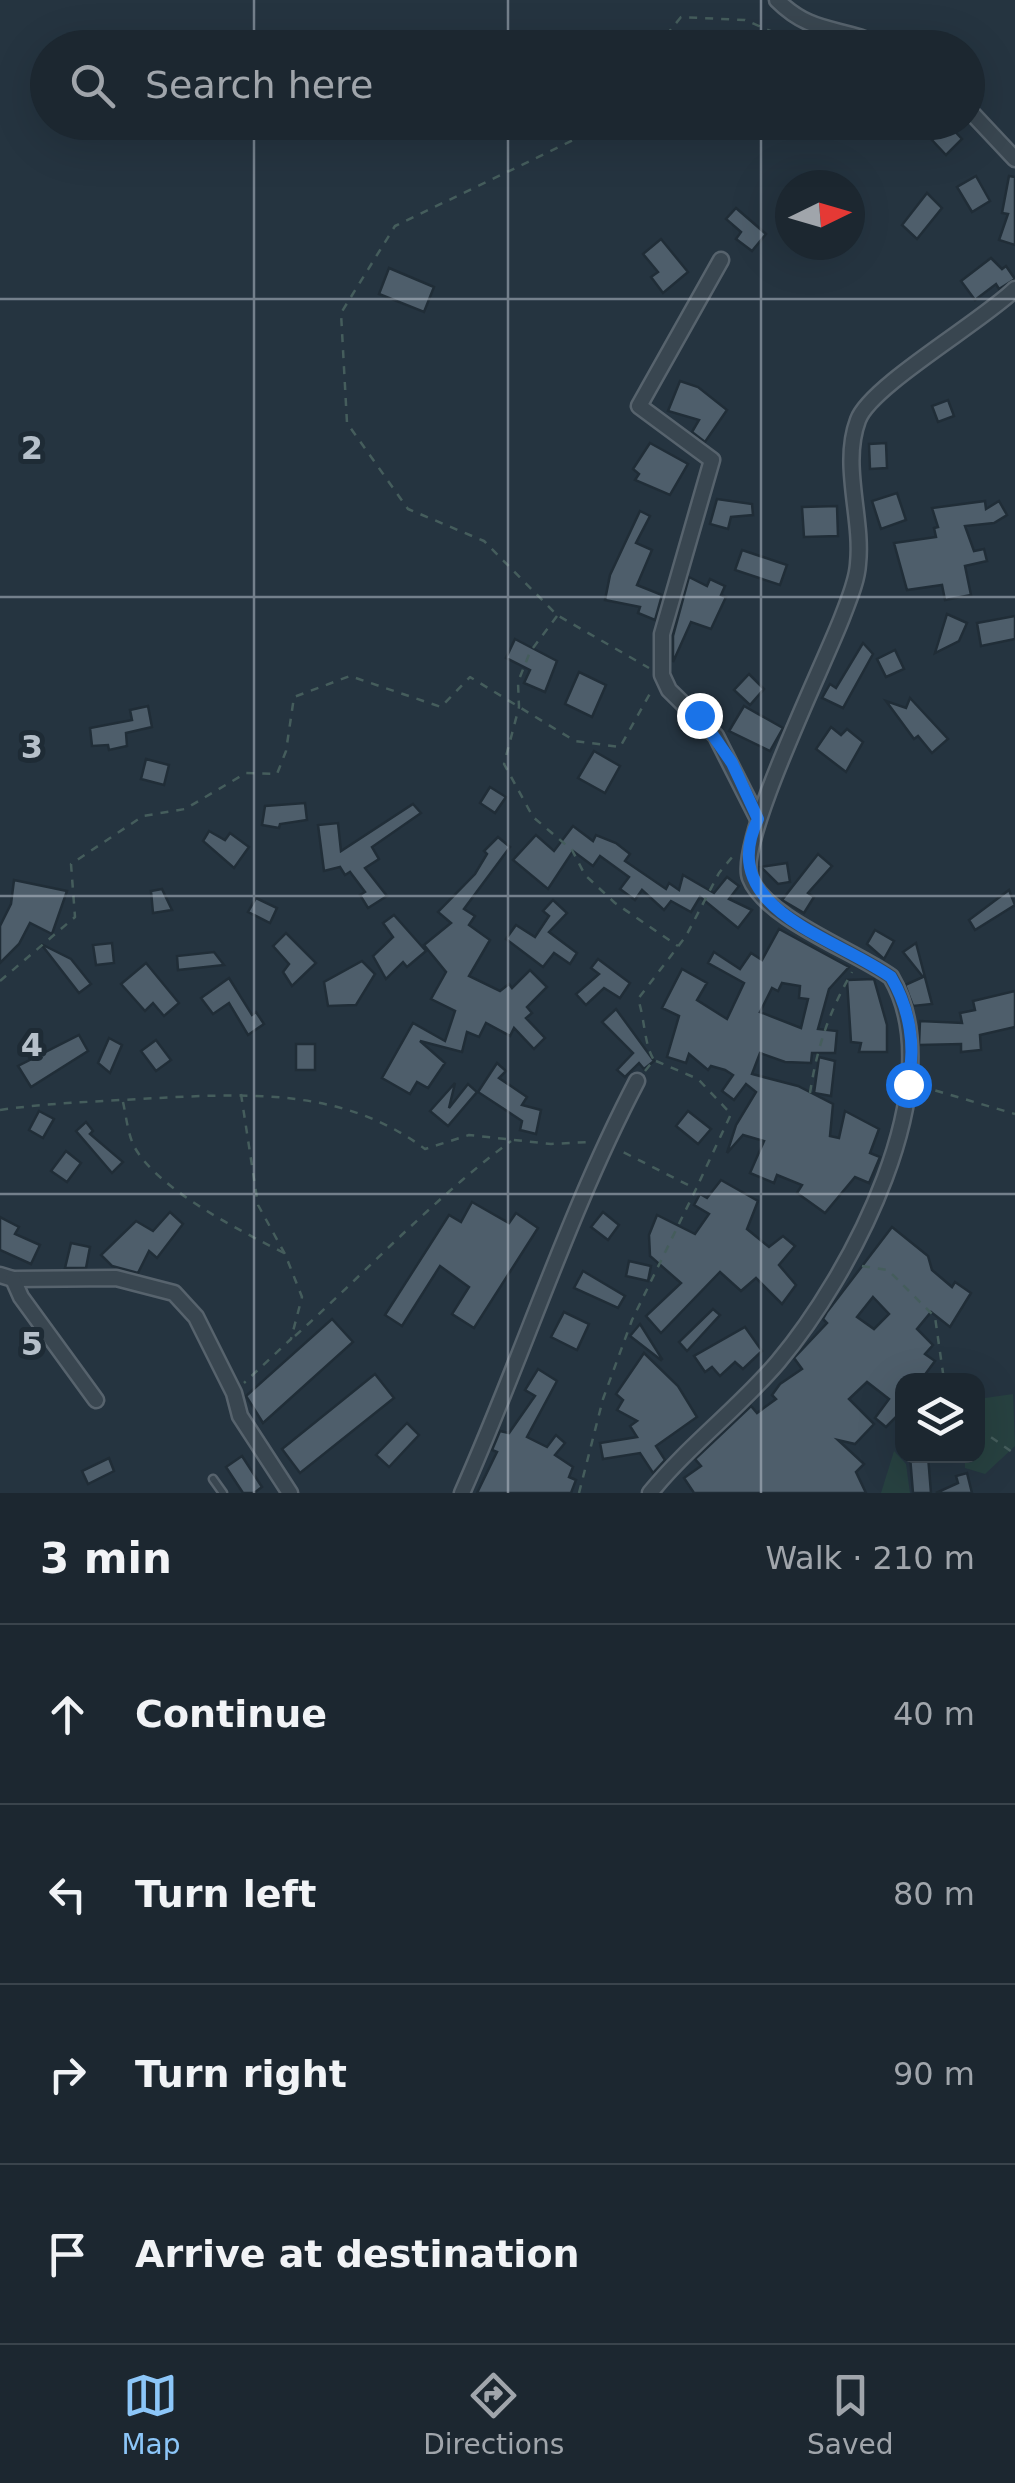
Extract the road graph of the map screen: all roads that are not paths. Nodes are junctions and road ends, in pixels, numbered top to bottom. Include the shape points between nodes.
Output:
1 (777, 0) edge
2 (821, 30) edge
3 (985, 127) edge
4 (1015, 159) edge
5 (721, 260) dead end
6 (1015, 289) edge
7 (758, 819) junction
8 (637, 1080) road end
9 (6, 1277) edge
10 (96, 1400) dead end
11 (214, 1478) dead end
12 (223, 1493) edge
13 (290, 1493) edge
14 (462, 1493) edge
15 (650, 1493) edge

1 - 2 street
3 - 4 street
5 - 7 street via 640,406 712,460 662,634 662,675 716,736
6 - 7 street via 883,391 858,419 858,567
7 - 15 street via 746,862 759,894 891,977 904,998 908,1084 878,1192 828,1296 776,1365
8 - 14 street
9 - 10 street
9 - 13 street via 116,1278 174,1293 196,1316 240,1416
11 - 12 lane

